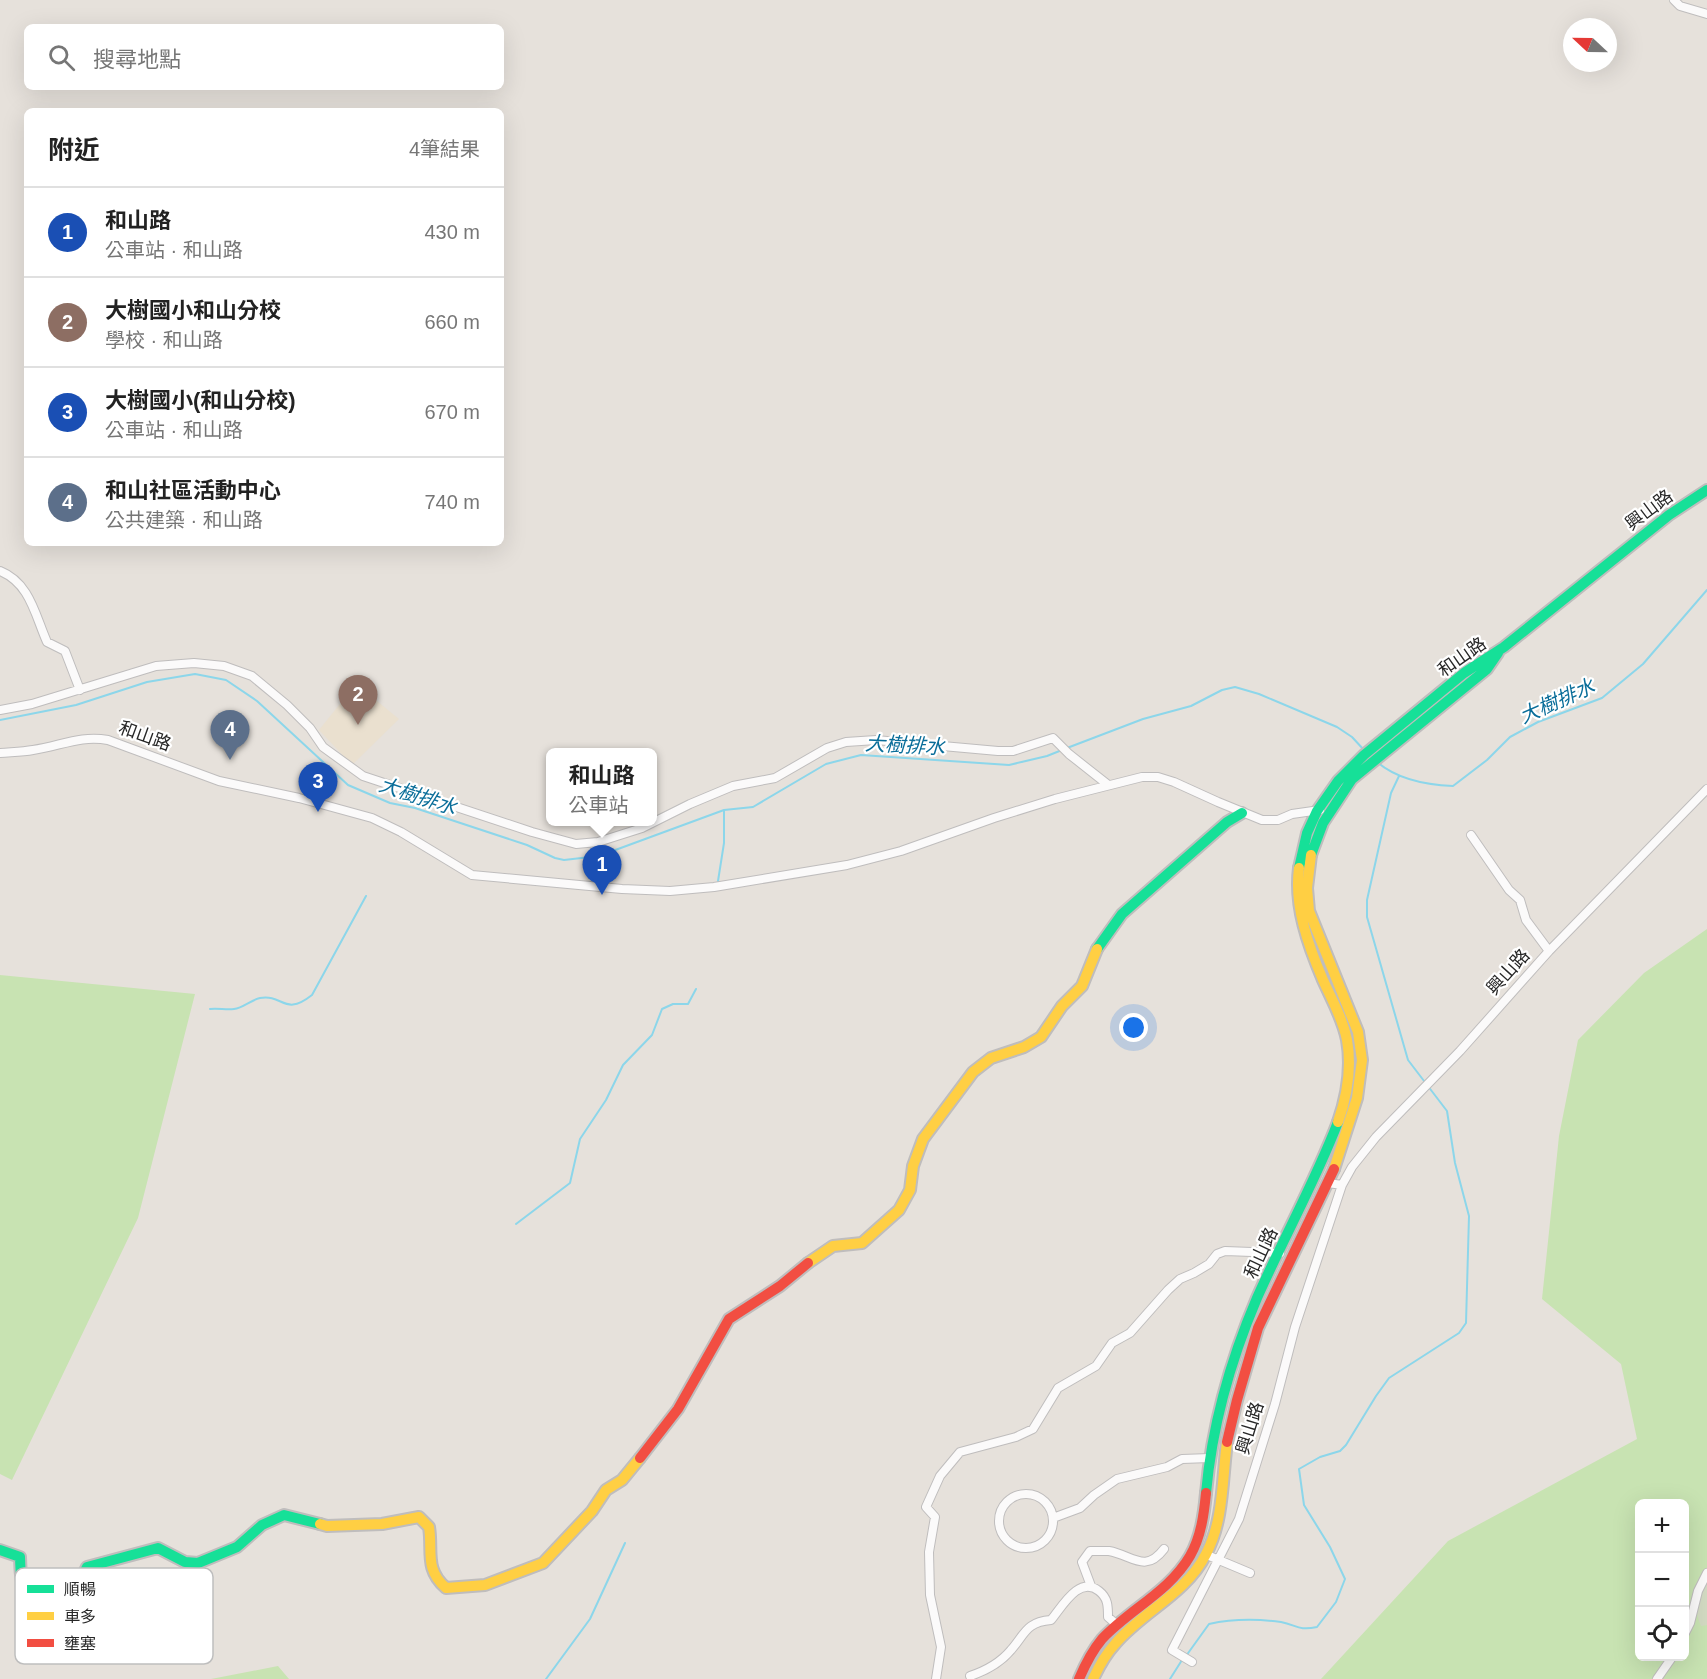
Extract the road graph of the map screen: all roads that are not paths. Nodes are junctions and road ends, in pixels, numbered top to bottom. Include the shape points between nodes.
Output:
1 (1674, 0) edge
2 (1707, 14) edge
3 (1707, 489) edge
4 (0, 571) edge
5 (1501, 650) joint
6 (80, 690) junction
7 (0, 710) edge
8 (0, 753) edge
9 (1107, 784) junction
10 (1707, 789) edge
11 (1323, 812) junction
12 (1242, 813) junction
13 (657, 820) edge
14 (646, 826) edge
15 (1471, 835) dead end
16 (1549, 951) junction
17 (1328, 1183) junction
18 (1342, 1185) junction
19 (1280, 1253) junction
20 (1210, 1458) junction
21 (1053, 1518) junction
22 (1164, 1549) dead end
23 (0, 1550) edge
24 (1207, 1555) junction
25 (1218, 1560) junction
26 (20, 1568) edge
27 (86, 1568) edge
28 (1250, 1573) dead end
29 (1707, 1573) edge
30 (1091, 1586) junction
31 (1116, 1624) junction
32 (1689, 1625) edge
33 (1670, 1661) edge
34 (1192, 1662) dead end
35 (970, 1676) dead end
36 (936, 1679) edge
37 (1079, 1679) edge
38 (1093, 1679) edge
39 (1657, 1679) edge

1 - 2 street via 1680,6
3 - 5 main road, 興山路 via 1606,562
4 - 6 street via 10,574 28,594 47,642 65,651
5 - 11 main road, 和山路 via 1487,669 1362,763
6 - 7 street
6 - 14 street via 156,666 194,663 235,670 252,676 310,728 323,747 363,776 576,844 598,842
8 - 9 street, 和山路 via 34,750 73,739 108,740 219,781 372,818 472,875 670,891 749,883 847,865
9 - 12 street, 和山路 via 1158,777
9 - 13 street via 1055,739 1013,751 876,740 846,742 827,748 775,778 733,786
10 - 16 street, 興山路
11 - 12 street, 和山路 via 1292,814 1278,820 1262,820
11 - 17 main road, 和山路 via 1310,855 1306,881 1308,909 1358,1032 1363,1070 1355,1111
11 - 19 main road, 和山路 via 1301,847 1296,879 1299,913 1348,1042 1349,1077 1341,1114
12 - 27 main road via 1122,914 1095,952 1082,986 1062,1006 1041,1037 991,1058 973,1072 923,1138 910,1190 899,1210 862,1243 832,1246 729,1319 678,1409 622,1480 606,1490 592,1511 543,1563 485,1585 446,1588 439,1584 432,1569 430,1530 419,1517 382,1524 327,1526 284,1515 262,1525 237,1547 198,1563 185,1562 158,1548
15 - 16 street via 1520,900 1526,920
16 - 18 street, 興山路 via 1376,1137
17 - 18 street
17 - 24 main road, 和山路 via 1256,1333 1228,1437 1215,1533
18 - 25 street, 興山路 via 1295,1327 1239,1519
19 - 20 main road, 和山路 via 1248,1321
19 - 36 street via 1216,1254 1209,1264 1168,1290 1130,1333 1112,1343 1096,1366 1058,1388 1033,1429 960,1452 940,1476 926,1507 935,1517 929,1552 930,1595 941,1647
20 - 21 street via 1182,1459 1167,1467 1118,1479 1080,1508
20 - 31 main road, 和山路 via 1202,1528 1188,1560 1169,1582
21 - 21 street via 1043,1499 1023,1493 1005,1503 999,1524 1009,1542 1029,1548 1047,1538
22 - 30 street via 1156,1559 1144,1563 1109,1551 1090,1551 1082,1562
23 - 26 main road via 20,1557
24 - 25 street
24 - 38 main road, 和山路 via 1180,1590 1106,1651
25 - 28 street
25 - 34 street, 興山路 via 1172,1650
29 - 32 street
30 - 31 street via 1107,1600 1108,1617
30 - 35 street via 1072,1594 1051,1620 1029,1626 1010,1652 984,1672
31 - 37 main road, 和山路 via 1095,1646
33 - 39 street

